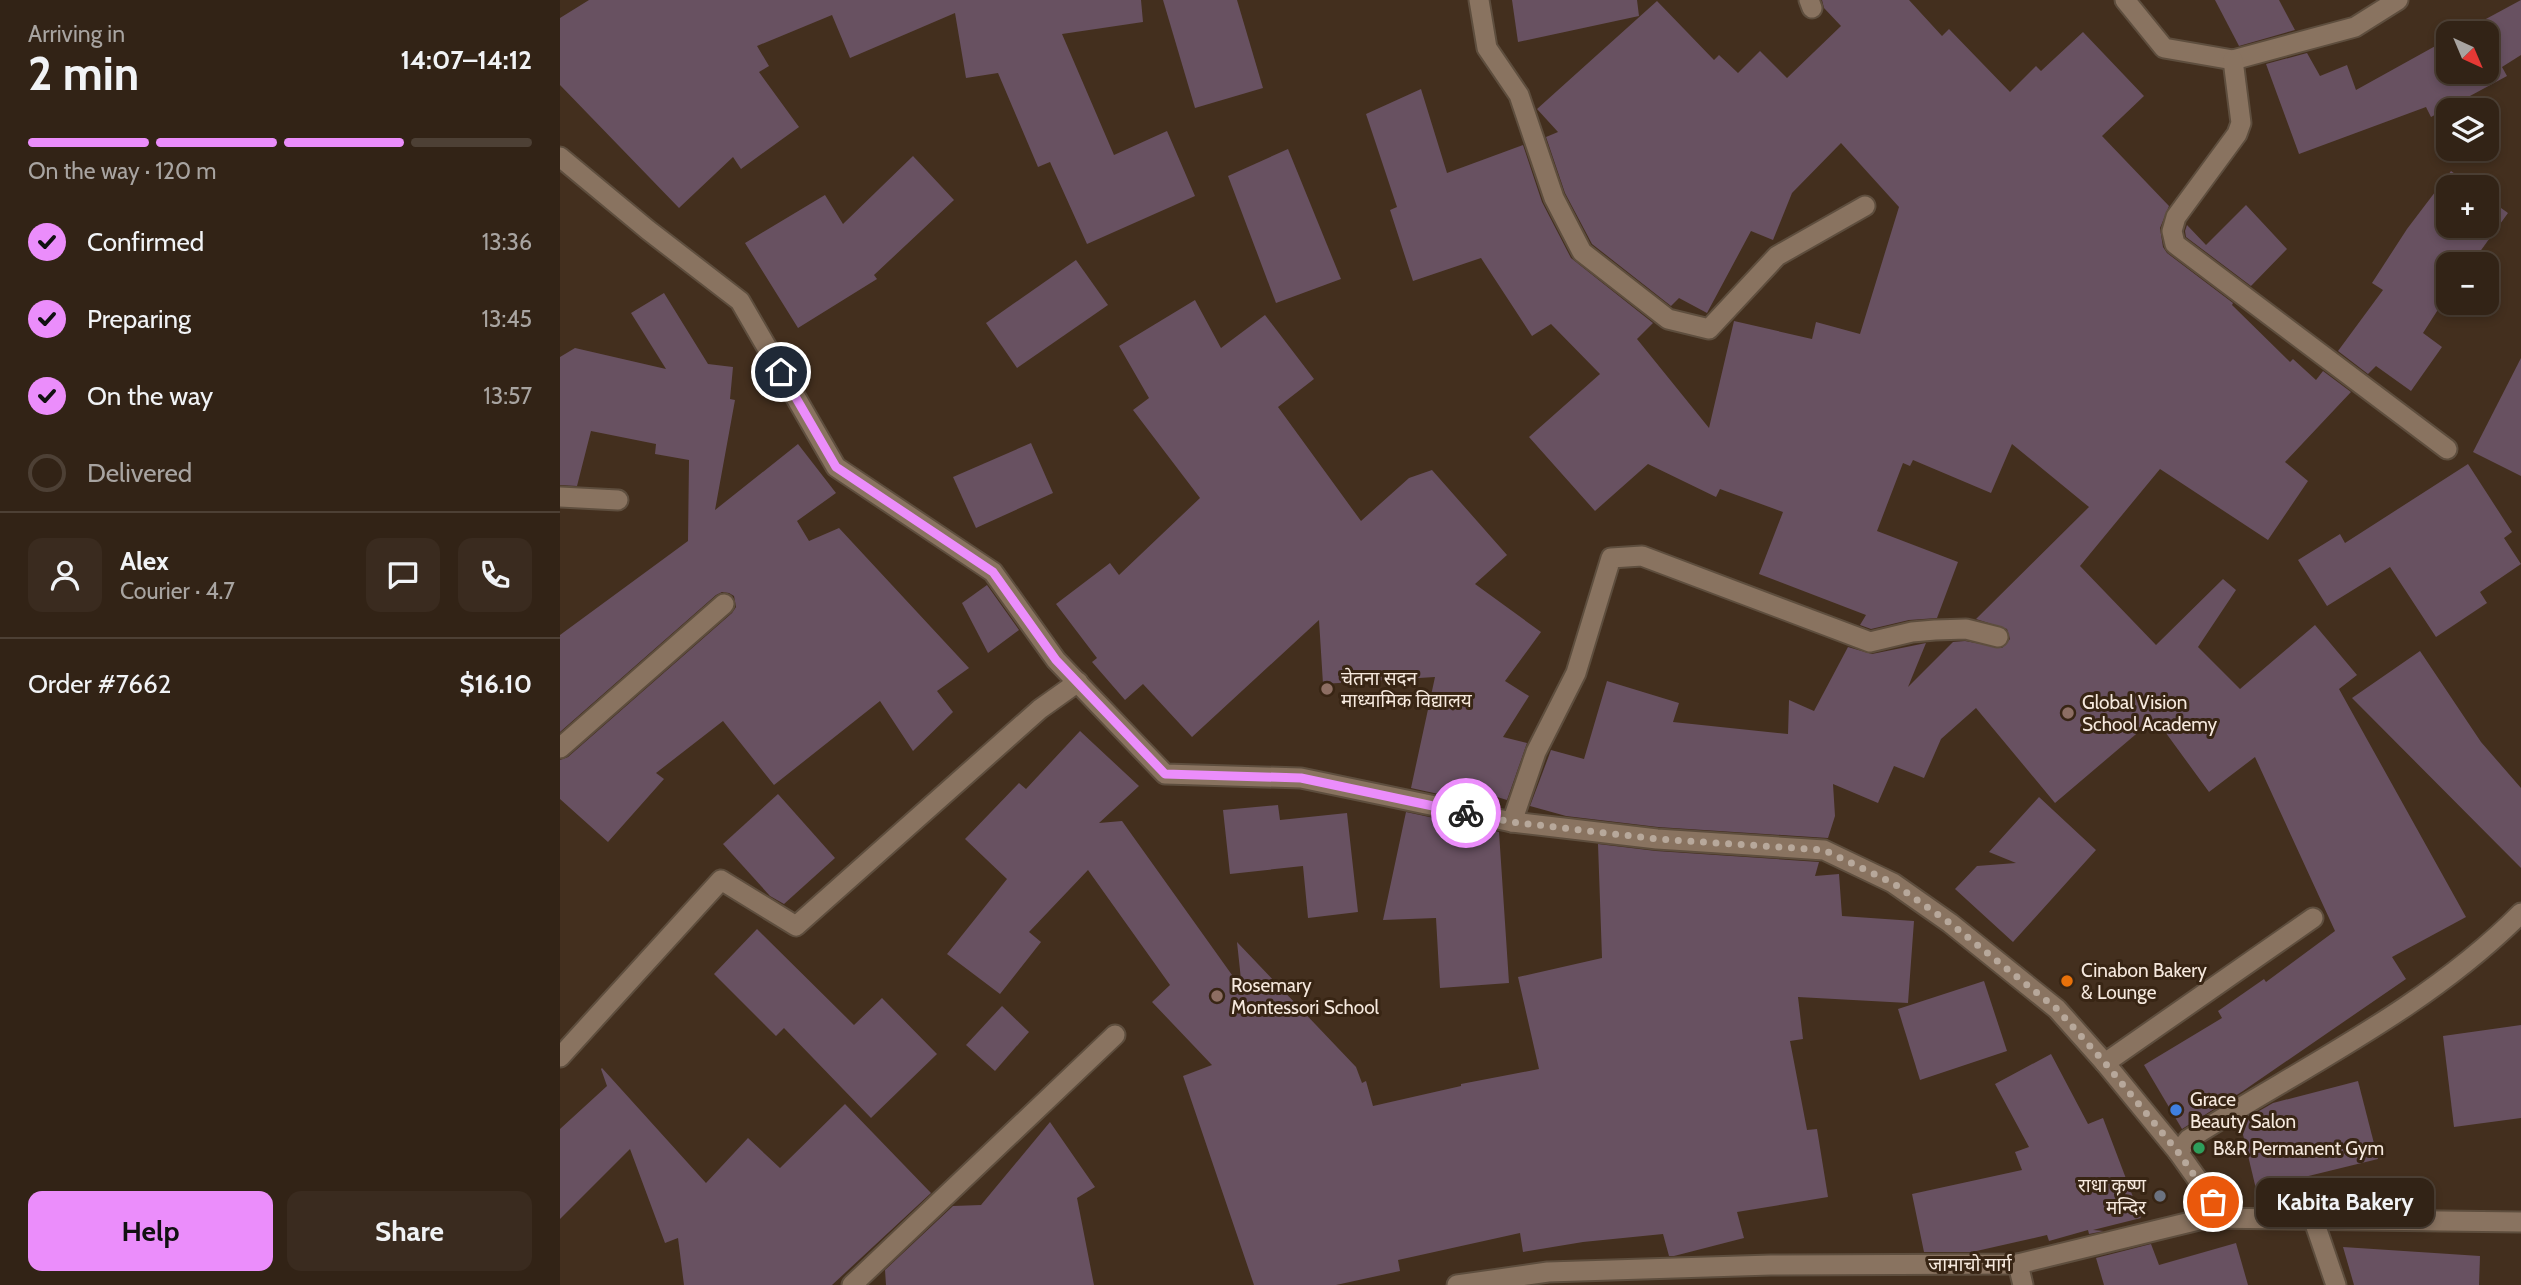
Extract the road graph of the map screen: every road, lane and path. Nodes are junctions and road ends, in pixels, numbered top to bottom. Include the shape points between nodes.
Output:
1 (1479, 0) edge
2 (2125, 0) edge
3 (2398, 0) edge
4 (2233, 60) junction
5 (560, 157) edge
6 (1866, 206) dead end
7 (2447, 449) dead end
8 (560, 497) edge
9 (618, 500) dead end
10 (724, 604) dead end
11 (1998, 637) dead end
12 (1078, 682) junction
13 (560, 748) edge
14 (1512, 822) junction
15 (2521, 912) edge
16 (2313, 918) dead end
17 (1115, 1035) dead end
18 (560, 1057) edge
19 (2105, 1063) junction
20 (2178, 1152) junction
21 (2225, 1218) junction
22 (2313, 1218) junction
23 (2521, 1222) edge
24 (2018, 1264) junction
25 (852, 1285) edge
26 (1457, 1285) edge
27 (2023, 1285) edge
28 (2336, 1285) edge

1 - 6 street via 1487,48 1519,94 1554,198 1582,252 1668,319 1709,329 1777,256
2 - 4 street via 2164,48
3 - 4 street via 2355,27
4 - 7 street via 2241,124 2176,217 2175,244
5 - 12 street via 740,301 836,467 993,572 1056,660
8 - 9 street
10 - 13 street
11 - 14 street via 1966,629 1935,630 1870,642 1642,556 1611,558 1576,673 1535,752
12 - 14 street via 1165,774 1301,778
12 - 18 street via 1041,709 796,926 721,880
14 - 19 street via 1657,839 1824,850 1893,883 1950,923 2057,1009
15 - 20 street via 2434,986 2189,1139
16 - 19 street
17 - 25 street
19 - 20 street
20 - 21 street
21 - 22 street, जामाचो मार्ग
21 - 24 street, जामाचो मार्ग via 2207,1218
22 - 23 street, जामाचो मार्ग
22 - 28 street
24 - 26 street, जामाचो मार्ग via 1548,1272
24 - 27 street

